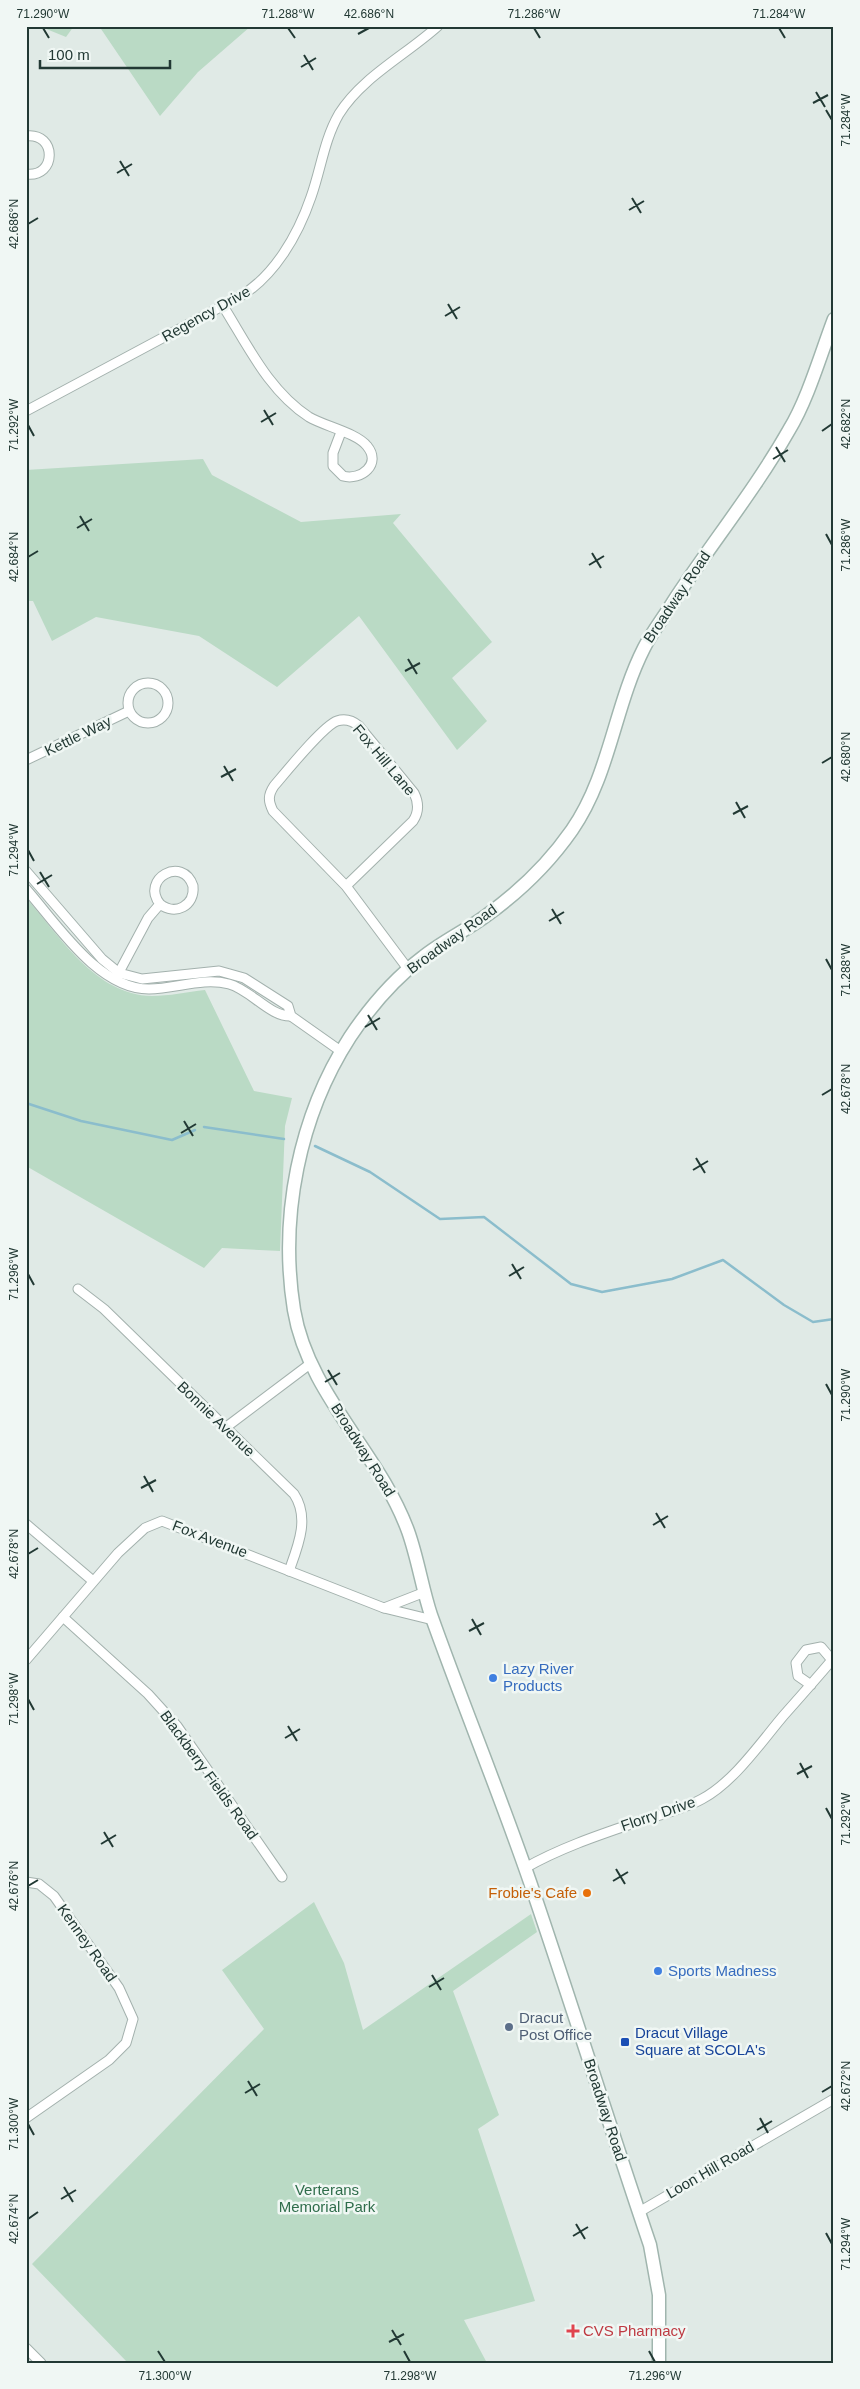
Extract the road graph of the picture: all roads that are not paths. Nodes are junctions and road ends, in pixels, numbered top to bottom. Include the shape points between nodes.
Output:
1 (438, 26) edge
2 (26, 136) edge
3 (26, 174) edge
4 (223, 306) junction
5 (834, 319) edge
6 (26, 411) edge
7 (341, 432) junction
8 (129, 711) junction
9 (26, 760) edge
10 (26, 871) edge
11 (34, 881) junction
12 (346, 886) junction
13 (26, 888) edge
14 (160, 904) junction
15 (408, 969) junction
16 (184, 974) junction
17 (117, 977) junction
18 (186, 985) junction
19 (291, 1016) junction
20 (342, 1052) junction
21 (78, 1289) dead end
22 (310, 1364) junction
23 (225, 1428) junction
24 (26, 1524) edge
25 (289, 1571) junction
26 (93, 1581) junction
27 (424, 1592) junction
28 (384, 1608) junction
29 (63, 1617) junction
30 (433, 1620) junction
31 (26, 1660) edge
32 (811, 1685) junction
33 (524, 1868) junction
34 (282, 1877) dead end
35 (26, 1882) edge
36 (834, 2099) edge
37 (26, 2118) edge
38 (639, 2212) junction
39 (26, 2348) edge
40 (41, 2363) edge
41 (659, 2363) edge

1 - 4 street, Regency Drive via 361,88 346,104 330,133 301,222 277,262 261,282
2 - 3 street via 40,138 50,153 43,170
4 - 6 street, Regency Drive
4 - 7 street via 264,372 286,399 309,416
5 - 15 main road, Broadway Road via 792,426 644,648 600,776 573,829 535,875 487,915
7 - 7 street via 333,453 334,466 343,476 357,478 368,470 371,453 364,442
8 - 8 street, Kettle Way via 142,722 159,720 168,706 166,694 153,683 140,684 130,694
8 - 9 street, Kettle Way
10 - 11 street
11 - 13 street
11 - 17 street
12 - 12 street, Fox Hill Lane via 273,811 269,798 274,786 330,724 346,720 359,726 414,793 418,806 412,821
12 - 15 street, Fox Hill Lane
13 - 17 street via 86,959
14 - 14 street via 175,910 190,902 193,886 187,875 175,870 160,877 154,893
14 - 17 street via 148,918
15 - 20 main road, Broadway Road via 375,1004
16 - 17 street via 142,979
16 - 18 street
16 - 19 street via 219,971 244,978 288,1006
17 - 18 street via 129,987 147,990
18 - 19 street via 204,982 228,984 252,994 282,1016
19 - 20 street
20 - 22 main road, Broadway Road via 318,1098 298,1165 292,1206 289,1256 293,1307
21 - 23 street, Bonnie Avenue via 104,1309
22 - 23 street
22 - 27 main road, Broadway Road via 398,1507 413,1545
23 - 25 street, Bonnie Avenue via 294,1494 301,1505 302,1528
24 - 26 street
25 - 26 street, Fox Avenue via 162,1521 145,1528
25 - 28 street, Fox Avenue
26 - 29 street, Fox Avenue
27 - 28 street
27 - 30 main road, Broadway Road
28 - 30 street, Fox Avenue
29 - 31 street, Fox Avenue
29 - 34 street, Blackberry Fields Road via 148,1694 177,1726
30 - 33 main road, Broadway Road
32 - 32 street, Florry Drive via 832,1660 822,1647 806,1650 796,1663 798,1676
32 - 33 street, Florry Drive via 728,1779 704,1798 551,1853
33 - 38 main road, Broadway Road
35 - 37 street, Kenney Road via 39,1884 54,1896 119,1988 133,2019 126,2043 108,2060
36 - 38 street, Loon Hill Road
38 - 41 main road, Broadway Road via 650,2245 659,2295
39 - 40 street

